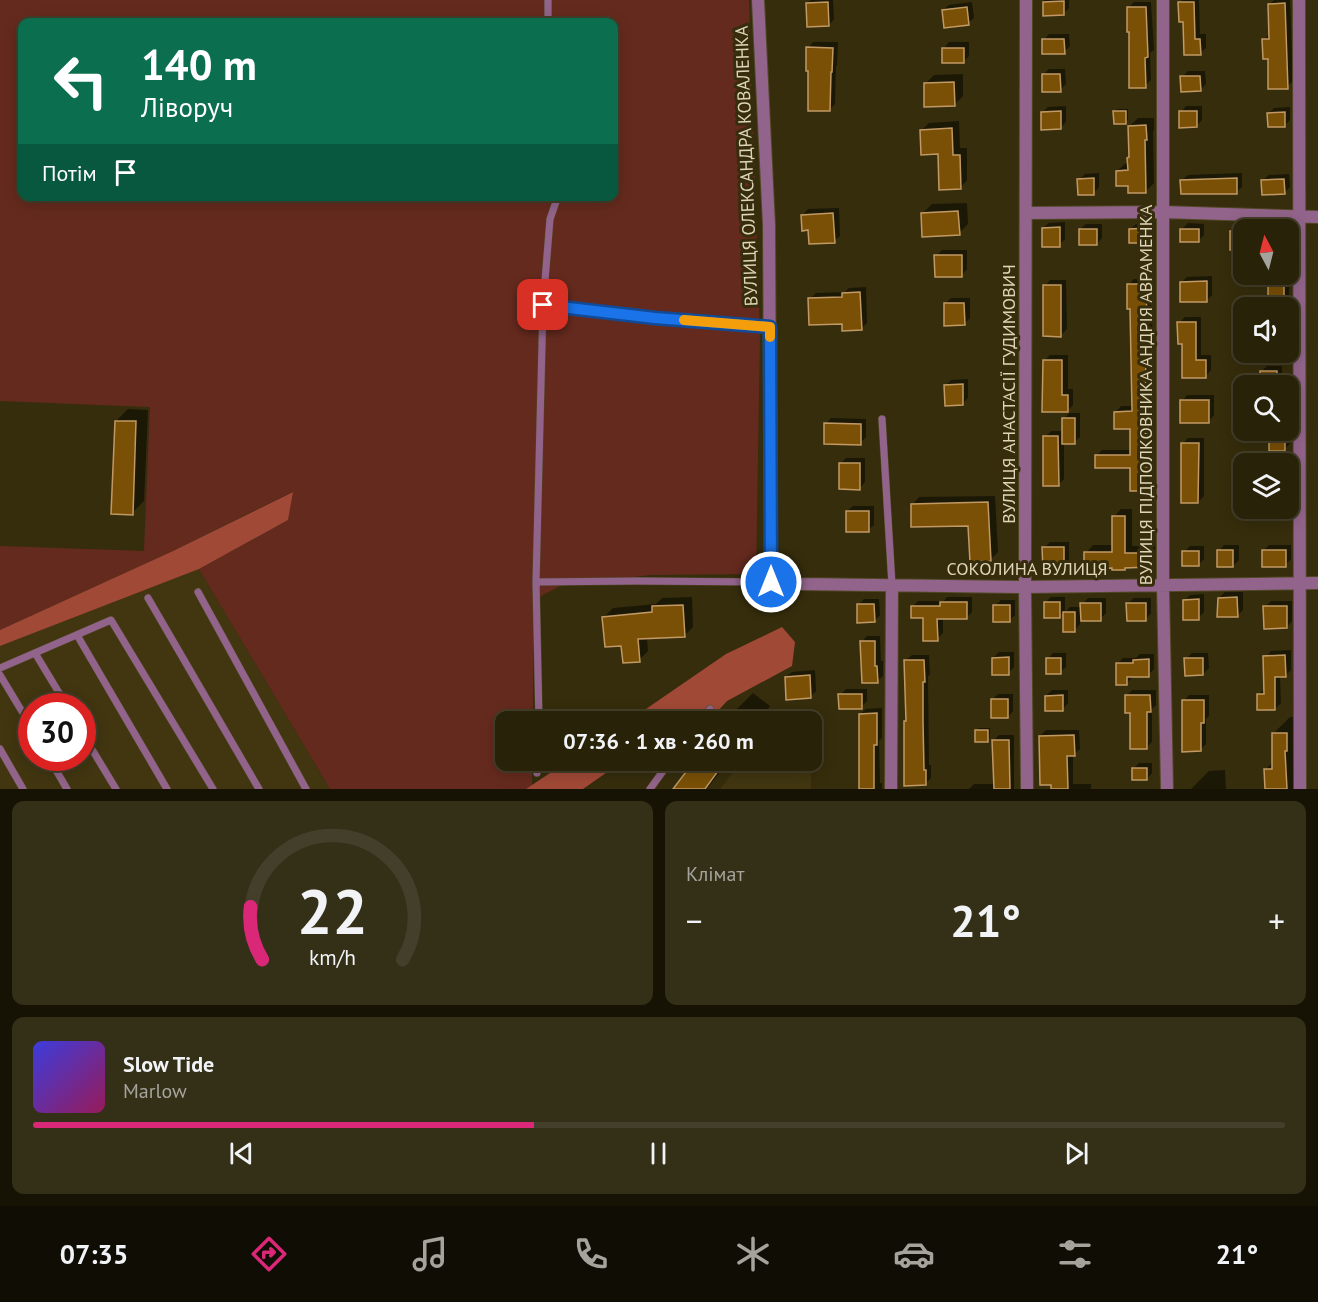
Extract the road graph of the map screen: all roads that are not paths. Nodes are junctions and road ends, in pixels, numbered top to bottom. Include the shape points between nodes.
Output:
1 (548, 0) edge
2 (758, 0) edge
3 (1026, 0) edge
4 (1163, 0) edge
5 (1299, 0) edge
6 (548, 18) edge
7 (556, 201) edge
8 (1162, 212) junction
9 (1026, 213) junction
10 (1299, 217) junction
11 (1318, 217) edge
12 (543, 305) junction
13 (770, 327) junction
14 (882, 419) dead end
15 (536, 582) junction
16 (771, 582) junction
17 (1301, 583) junction
18 (1318, 583) edge
19 (892, 585) junction
20 (1163, 585) junction
21 (1025, 587) junction
22 (198, 592) dead end
23 (148, 598) dead end
24 (77, 635) junction
25 (35, 653) junction
26 (0, 668) edge
27 (0, 675) edge
28 (59, 693) edge
29 (18, 705) edge
30 (539, 711) edge
31 (0, 749) edge
32 (96, 756) edge
33 (57, 771) edge
34 (663, 771) edge
35 (23, 789) edge
36 (67, 789) edge
37 (116, 789) edge
38 (167, 789) edge
39 (213, 789) edge
40 (259, 789) edge
41 (306, 789) edge
42 (650, 789) edge
43 (891, 789) edge
44 (1027, 789) edge
45 (1167, 789) edge
46 (1300, 789) edge

1 - 6 lane
2 - 13 street, ВУЛИЦЯ ОЛЕКСАНДРА КОВАЛЕНКА
3 - 9 street, ВУЛИЦЯ АНАСТАСІЇ ГУДИМОВИЧ
4 - 8 street, ВУЛИЦЯ ПІДПОЛКОВНИКА АНДРІЯ АВРАМЕНКА
5 - 10 street
7 - 12 lane via 550,219
8 - 9 street
8 - 10 street
8 - 20 street, ВУЛИЦЯ ПІДПОЛКОВНИКА АНДРІЯ АВРАМЕНКА
9 - 21 street, ВУЛИЦЯ АНАСТАСІЇ ГУДИМОВИЧ
10 - 11 street
10 - 17 street
12 - 13 lane
12 - 15 lane
13 - 16 street, ВУЛИЦЯ ОЛЕКСАНДРА КОВАЛЕНКА
14 - 19 lane
15 - 16 lane
15 - 30 lane
16 - 19 street, СОКОЛИНА ВУЛИЦЯ
17 - 18 street, СОКОЛИНА ВУЛИЦЯ
17 - 20 street, СОКОЛИНА ВУЛИЦЯ
17 - 46 street
19 - 21 street, СОКОЛИНА ВУЛИЦЯ
19 - 43 street
20 - 21 street, СОКОЛИНА ВУЛИЦЯ
20 - 45 street, ВУЛИЦЯ ПІДПОЛКОВНИКА АНДРІЯ АВРАМЕНКА
21 - 44 street, ВУЛИЦЯ АНАСТАСІЇ ГУДИМОВИЧ
22 - 41 lane
23 - 40 lane
24 - 25 lane
24 - 38 lane
24 - 39 lane via 111,620
25 - 26 lane
25 - 28 lane
27 - 29 lane
31 - 35 lane
32 - 37 lane
33 - 36 lane
34 - 42 lane

